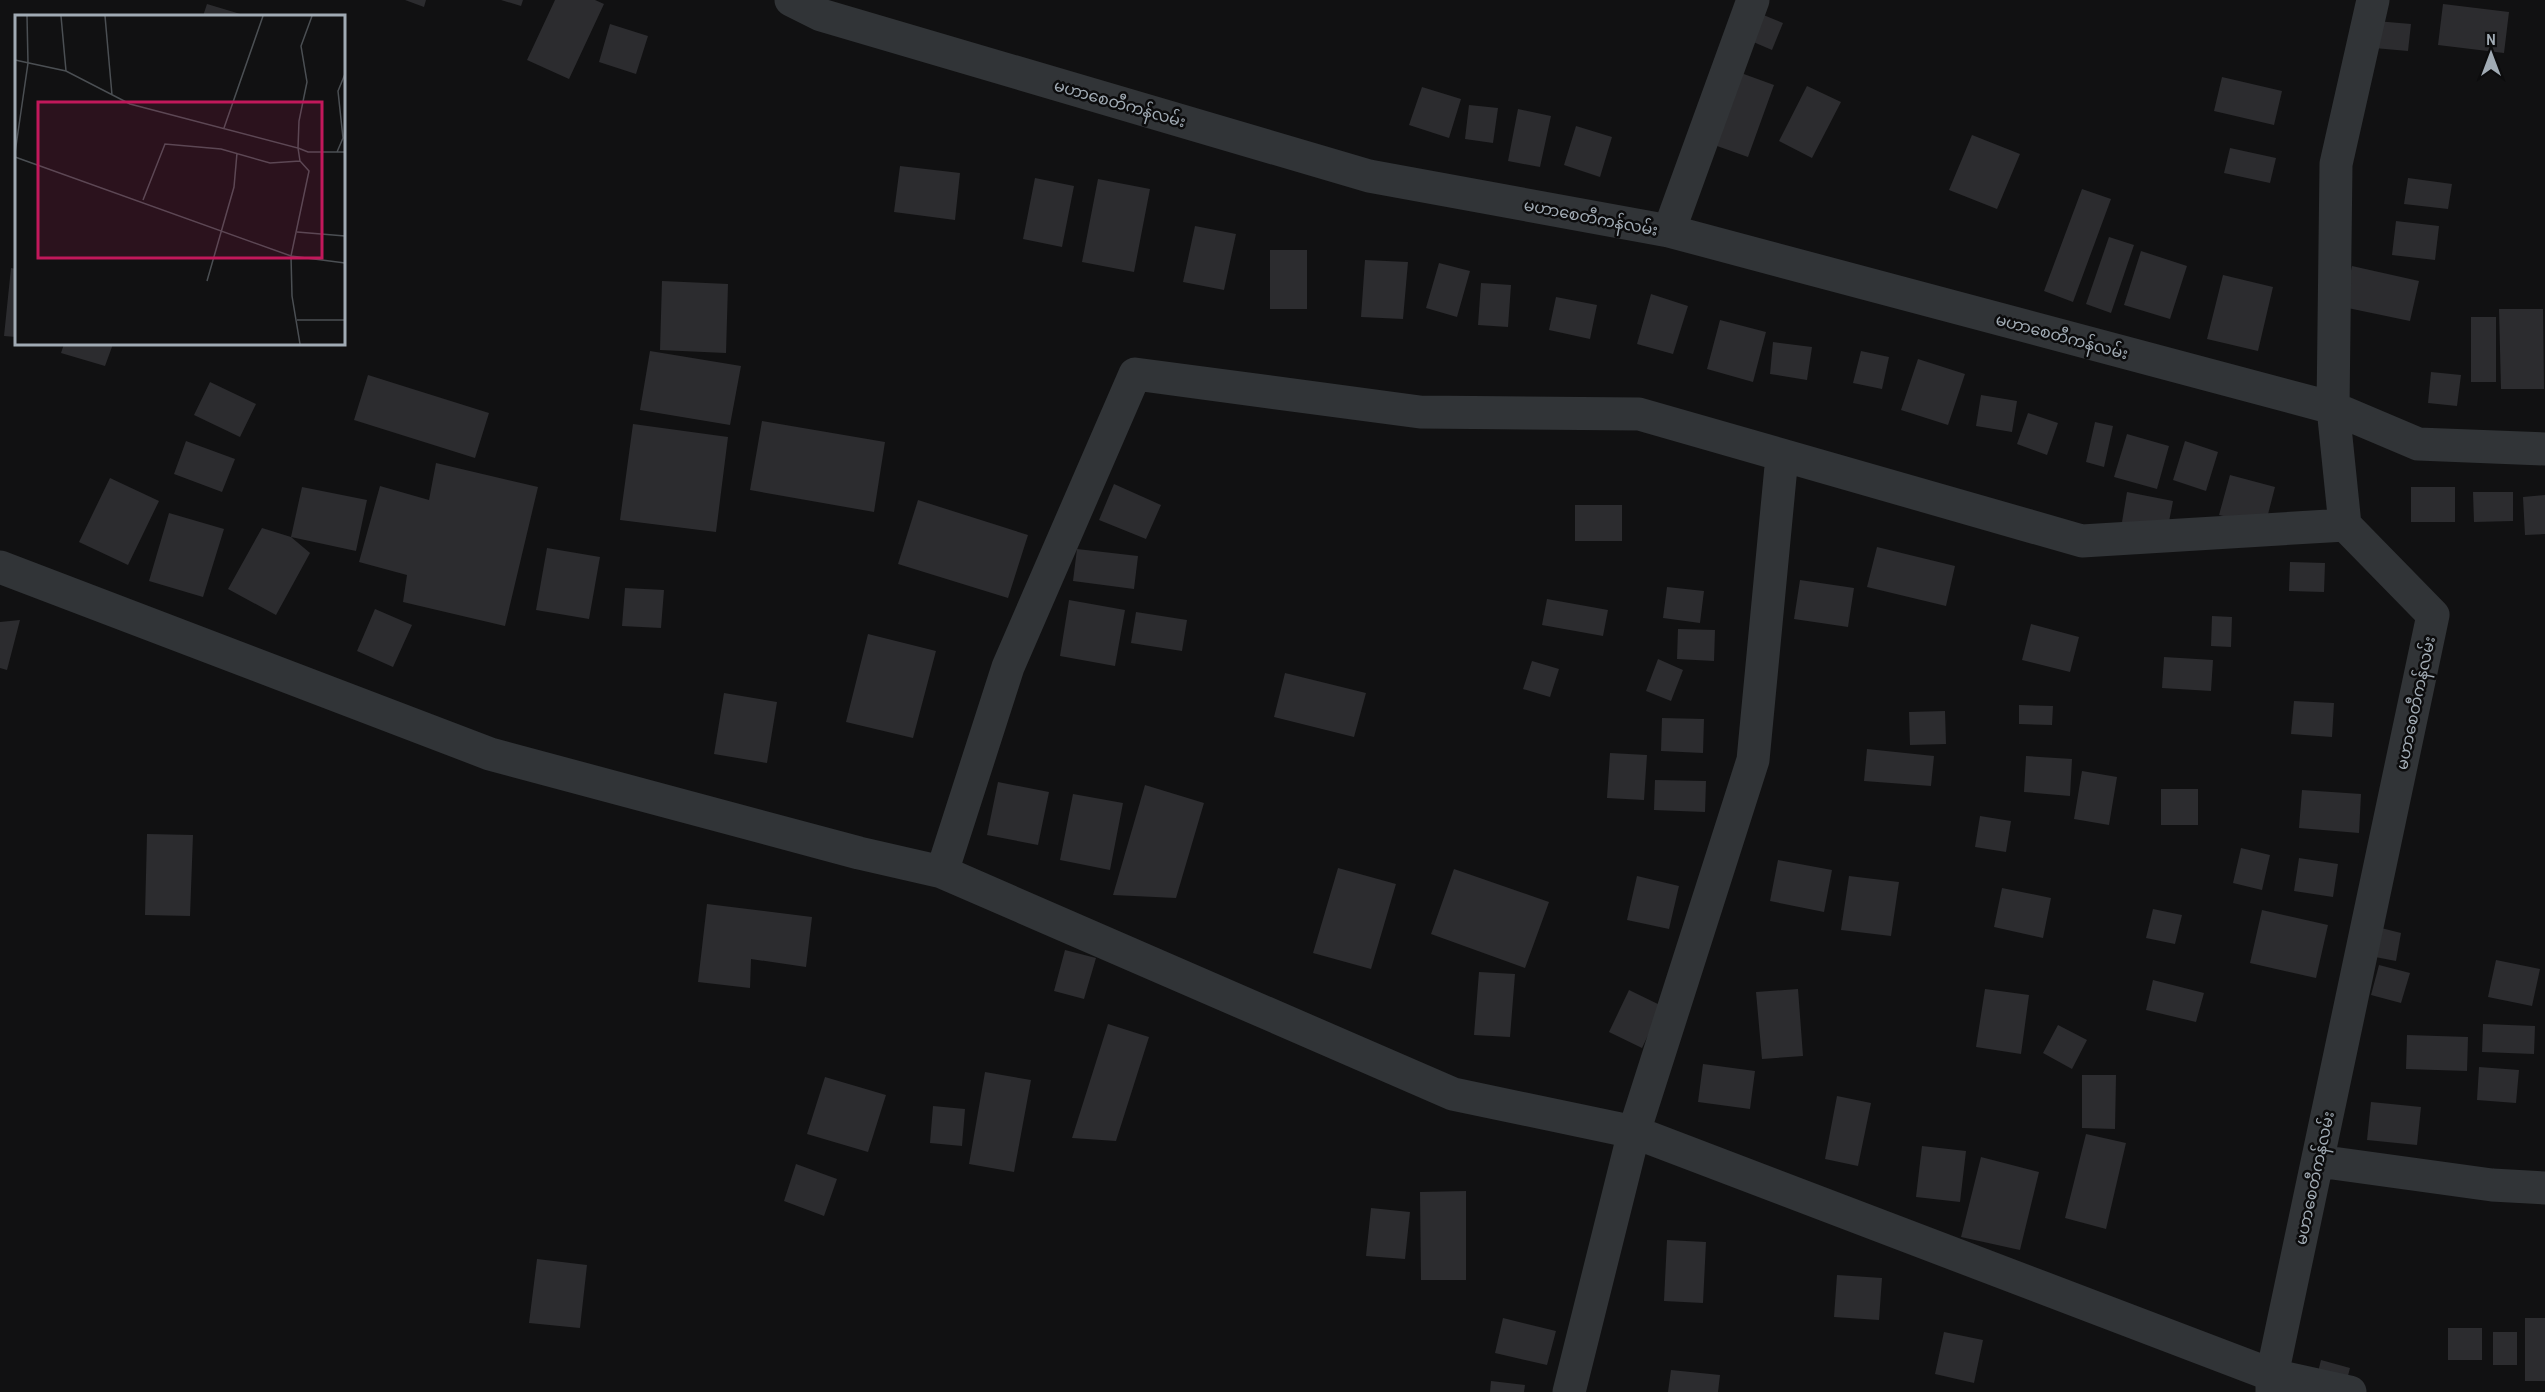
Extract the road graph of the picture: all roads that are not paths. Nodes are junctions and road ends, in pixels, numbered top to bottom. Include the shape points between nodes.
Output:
1 (791, 0) edge
2 (1753, 0) edge
3 (2373, 0) edge
4 (1670, 231) junction
5 (2333, 408) junction
6 (2545, 449) edge
7 (1782, 456) junction
8 (2345, 525) junction
9 (0, 567) edge
10 (942, 872) junction
11 (1634, 1132) junction
12 (2318, 1161) junction
13 (2545, 1188) edge
14 (2272, 1384) edge
15 (1569, 1392) edge
16 (2350, 1392) edge

1 - 4 street, မဟာစေတီကန်လမ်း via 821,15 1369,176
2 - 4 street
3 - 5 street via 2337,164
4 - 5 street, မဟာစေတီကန်လမ်း
5 - 6 street, မဟာစေတီကန်လမ်း via 2418,444
5 - 8 street
7 - 8 street via 2082,541
7 - 10 street via 1639,414 1420,412 1135,374 1008,667
7 - 11 street via 1753,760
8 - 12 street, မဟာစေတီကန်လမ်း via 2433,615
9 - 10 street via 490,754
10 - 11 street via 1453,1094
11 - 14 street
11 - 15 street
12 - 13 street via 2492,1185
12 - 14 street, မဟာစေတီကန်လမ်း
14 - 16 street

